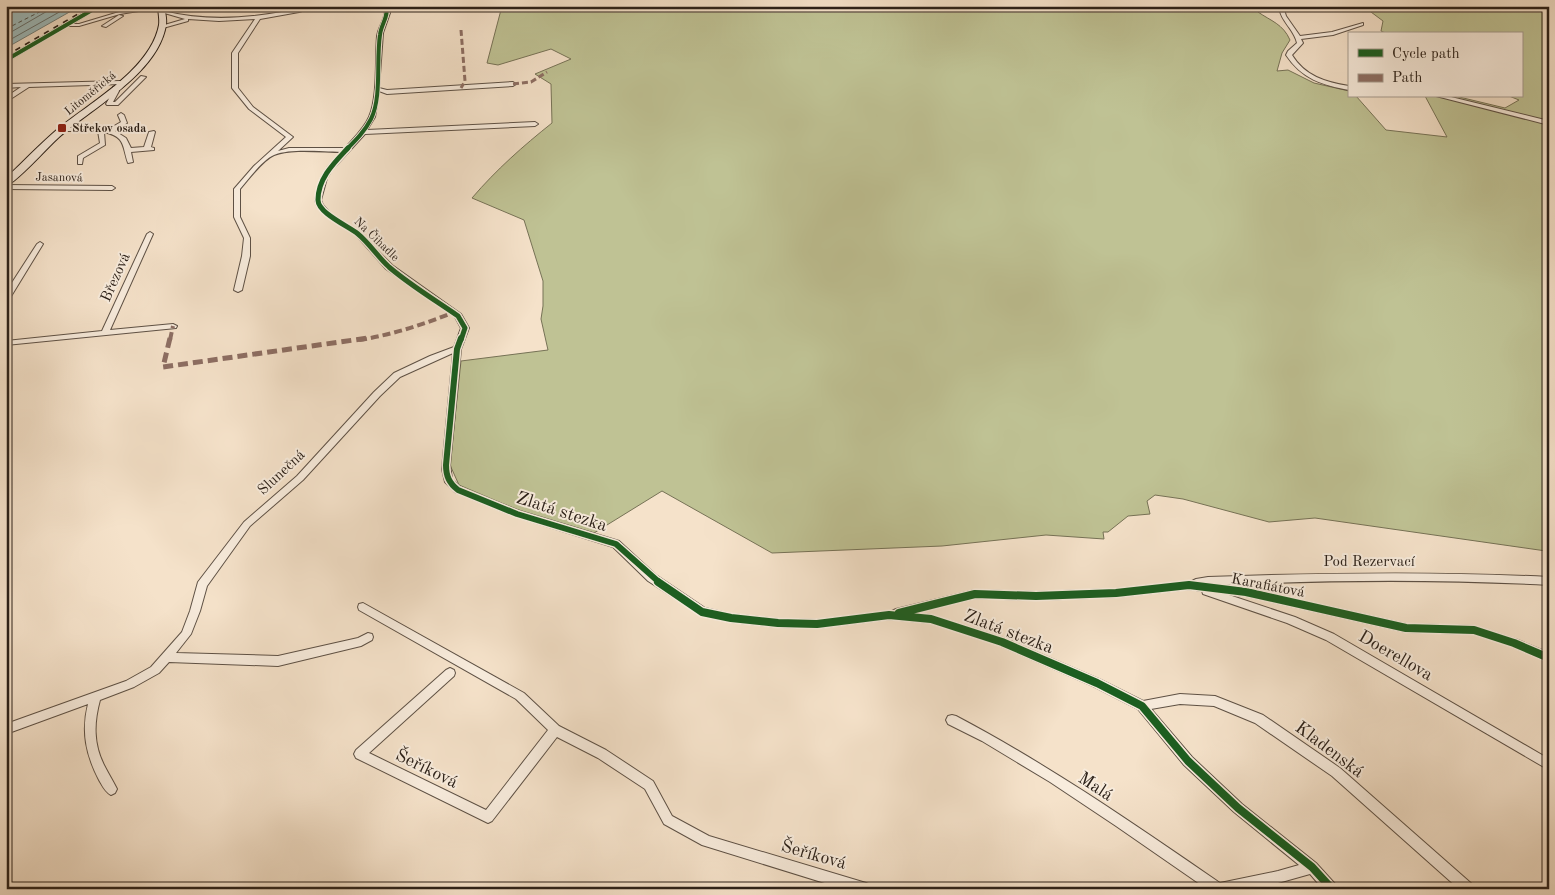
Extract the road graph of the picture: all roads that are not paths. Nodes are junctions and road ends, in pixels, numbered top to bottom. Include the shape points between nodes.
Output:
1 (98, 6) edge
2 (316, 6) edge
3 (386, 6) edge
4 (1281, 6) edge
5 (161, 8) edge
6 (132, 11) junction
7 (258, 18) junction
8 (196, 19) junction
9 (1361, 24) dead end
10 (66, 25) junction
11 (104, 26) dead end
12 (163, 27) junction
13 (1299, 38) junction
14 (6, 60) edge
15 (143, 77) dead end
16 (513, 84) dead end
17 (28, 85) junction
18 (6, 86) edge
19 (118, 86) junction
20 (1348, 88) edge
21 (377, 89) junction
22 (1447, 98) edge
23 (6, 100) edge
24 (121, 115) dead end
25 (1549, 123) edge
26 (535, 124) dead end
27 (64, 129) junction
28 (101, 130) junction
29 (110, 131) junction
30 (152, 132) dead end
31 (364, 132) junction
32 (290, 137) junction
33 (309, 149) junction
34 (127, 150) junction
35 (348, 150) junction
36 (270, 155) junction
37 (130, 162) dead end
38 (80, 163) dead end
39 (8, 180) edge
40 (6, 188) edge
41 (112, 188) dead end
42 (150, 234) dead end
43 (40, 244) dead end
44 (238, 290) dead end
45 (6, 298) edge
46 (173, 326) dead end
47 (105, 332) junction
48 (6, 344) edge
49 (457, 349) junction
50 (450, 484) joint
51 (1549, 581) edge
52 (1189, 585) junction
53 (363, 606) dead end
54 (889, 615) junction
55 (368, 637) dead end
56 (167, 657) junction
57 (1549, 658) edge
58 (450, 673) dead end
59 (95, 698) junction
60 (1142, 706) junction
61 (952, 720) dead end
62 (6, 729) edge
63 (556, 730) junction
64 (1549, 765) edge
65 (111, 790) dead end
66 (1312, 867) junction
67 (866, 889) edge
68 (1219, 889) edge
69 (1332, 889) edge
70 (1469, 889) edge

1 - 10 street
2 - 7 street
3 - 21 street, Na Čihadle via 388,13 380,33
4 - 13 street via 1283,17
5 - 6 street
5 - 8 street
5 - 12 main road, Litoměřická
6 - 10 street via 79,25
6 - 11 street
7 - 8 street
7 - 32 street via 235,53 235,88 251,108
8 - 12 street
9 - 13 street via 1333,33
10 - 14 street
12 - 19 main road, Litoměřická via 150,54
13 - 20 street via 1300,43 1289,55 1295,64 1310,77
15 - 19 street via 120,101 109,104
16 - 21 street via 387,92
17 - 18 street
17 - 19 street
17 - 23 street
19 - 27 main road, Litoměřická
21 - 31 street, Na Čihadle via 375,107
22 - 25 street
24 - 29 street via 124,123
26 - 31 street
27 - 28 street
27 - 39 main road, Litoměřická
28 - 29 street
28 - 38 street via 102,144 80,157
29 - 34 street via 124,139
30 - 34 street via 150,149
31 - 35 street, Na Čihadle
32 - 33 street
32 - 36 street
33 - 35 street
33 - 36 street
34 - 37 street
35 - 49 street, Na Čihadle via 324,178 318,200 320,206 358,234 389,267 458,316 465,328
36 - 44 street via 237,189 237,217 247,238
40 - 41 street, Jasanová
42 - 47 street, Březová
43 - 45 street
46 - 47 street
47 - 48 street
49 - 50 street, Na Čihadle via 446,465 446,478
49 - 56 street, Slunečná via 397,376 376,394 300,478 247,524 202,584 186,634
50 - 54 street, Zlatá stezka via 517,514 616,544 652,578 702,612 778,623 817,624
51 - 52 street, Pod Rezervací via 1483,577 1323,576 1208,581
52 - 54 street, Karafiátová via 1116,593 975,594
52 - 57 street, Karafiátová via 1246,592 1406,628 1474,630
52 - 64 street, Doerellova via 1330,637
53 - 63 street, Šeříková via 520,696
54 - 60 street, Zlatá stezka via 931,619 972,631 1097,683
55 - 56 street via 361,642 278,661
56 - 59 street, Slunečná via 155,670
58 - 63 street, Šeříková via 360,754 488,817
59 - 62 street, Slunečná
59 - 65 street via 91,712 91,751
60 - 66 street, Zlatá stezka via 1188,762 1238,808
60 - 70 street, Kladenská via 1180,699 1215,701 1259,719 1336,772
61 - 68 street, Malá via 993,740
63 - 67 street, Šeříková via 602,754 649,785 668,820 706,841
66 - 68 street
66 - 69 street, Zlatá stezka

